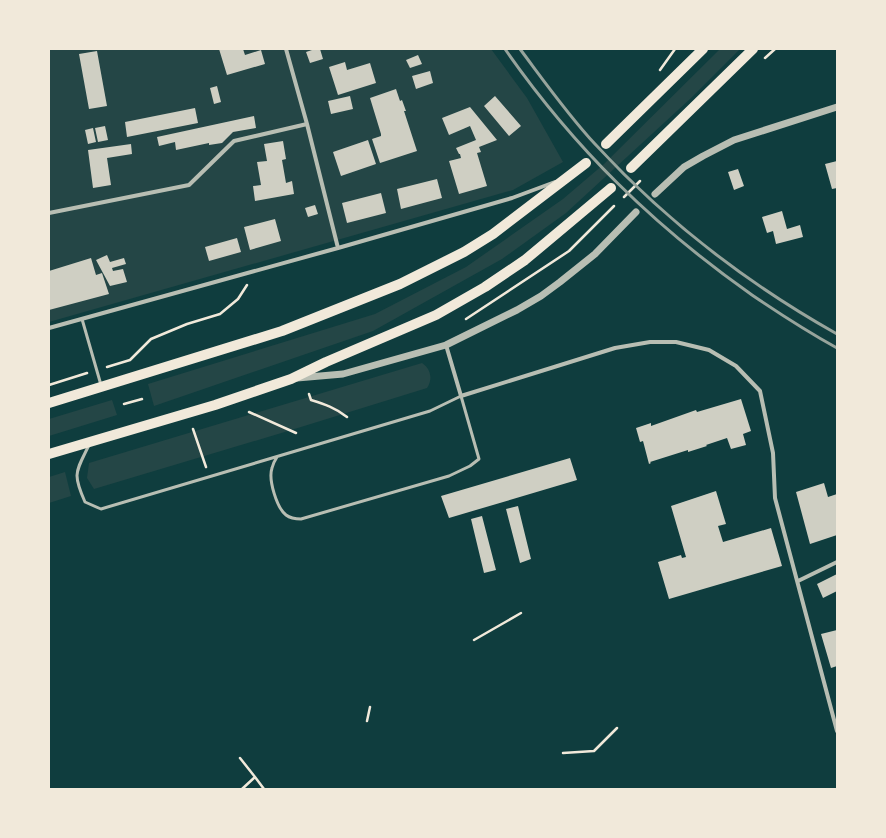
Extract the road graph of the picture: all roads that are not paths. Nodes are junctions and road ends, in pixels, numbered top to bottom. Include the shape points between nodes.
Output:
1 (286, 49) edge
2 (702, 49) edge
3 (754, 49) edge
4 (837, 107) edge
5 (307, 124) junction
6 (606, 144) dead end
7 (586, 163) dead end
8 (631, 168) dead end
9 (565, 179) junction
10 (611, 188) dead end
11 (656, 194) dead end
12 (636, 212) dead end
13 (49, 213) edge
14 (338, 248) junction
15 (82, 319) junction
16 (49, 328) edge
17 (446, 345) junction
18 (290, 379) junction
19 (102, 388) junction
20 (461, 396) junction
21 (49, 403) edge
22 (91, 442) junction
23 (49, 454) edge
24 (277, 457) junction
25 (837, 562) edge
26 (798, 581) junction
27 (837, 731) edge

1 - 5 street
2 - 6 main road
3 - 8 main road
4 - 11 street via 734,140 684,168
5 - 13 street via 234,141 189,186
5 - 14 street
7 - 9 main road
9 - 14 street via 512,198
9 - 19 main road via 493,234 400,284 282,331
10 - 18 main road via 525,260 484,287 436,315
12 - 17 street via 595,254 541,296
14 - 15 street
15 - 16 street
15 - 19 lane
17 - 18 street via 343,374
17 - 20 street
18 - 22 main road via 215,405
19 - 21 main road
20 - 24 lane via 430,411
20 - 24 lane via 479,459 449,476 301,519 286,515 274,494 271,468
20 - 26 street via 615,348 650,342 676,342 710,350 736,366 760,391 773,453 775,498
22 - 23 main road
22 - 24 lane via 77,470 77,482 85,502 101,509
25 - 26 street
26 - 27 street

